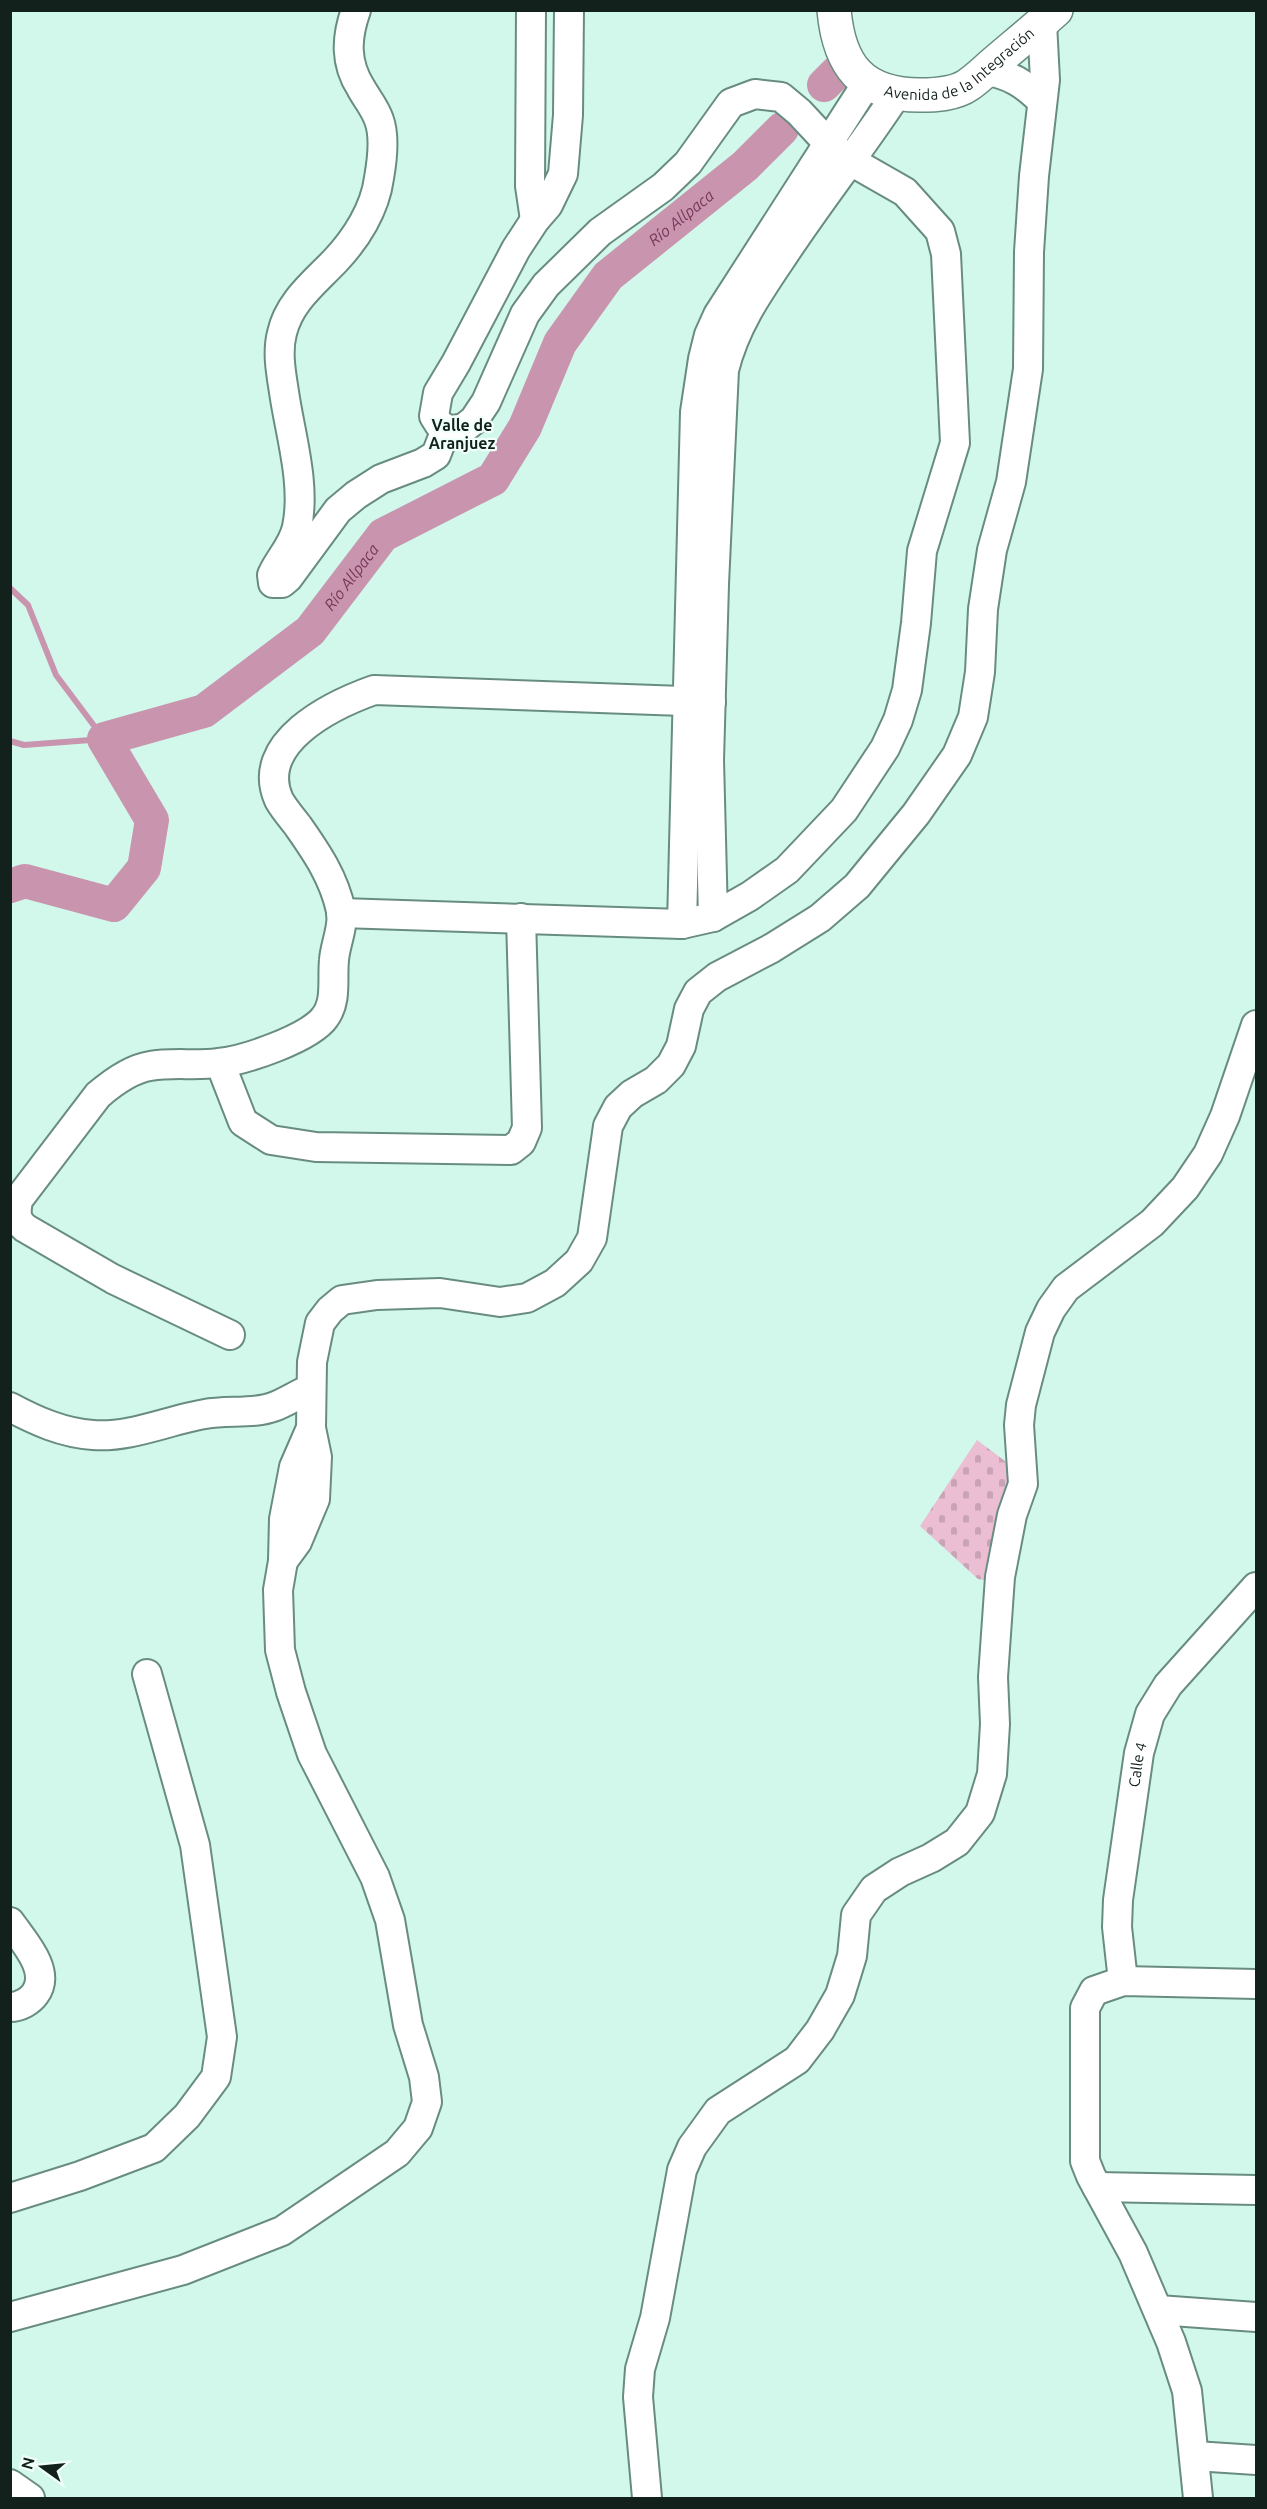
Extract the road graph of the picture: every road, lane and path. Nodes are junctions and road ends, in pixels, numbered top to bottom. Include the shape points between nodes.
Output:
1 (356, 10) edge
2 (531, 10) edge
3 (569, 10) edge
4 (834, 10) edge
5 (1049, 17) edge
6 (985, 70) junction
7 (867, 83) junction
8 (897, 95) junction
9 (1042, 101) junction
10 (827, 142) junction
11 (849, 160) junction
12 (535, 220) junction
13 (446, 429) junction
14 (699, 701) junction
15 (341, 913) junction
16 (713, 917) junction
17 (521, 918) junction
18 (682, 924) junction
19 (1257, 1025) edge
20 (220, 1063) junction
21 (230, 1335) dead end
22 (310, 1389) junction
23 (10, 1407) edge
24 (1257, 1587) edge
25 (147, 1674) dead end
26 (10, 1922) edge
27 (1123, 1981) junction
28 (1257, 1984) edge
29 (10, 2007) edge
30 (1097, 2187) junction
31 (1257, 2190) edge
32 (10, 2198) edge
33 (1158, 2310) junction
34 (10, 2317) edge
35 (1257, 2317) edge
36 (1195, 2456) junction
37 (1257, 2460) edge
38 (10, 2484) edge
39 (30, 2499) edge
40 (647, 2499) edge
41 (1198, 2499) edge

1 - 13 street via 349,29 348,49 351,69 380,122 379,179 360,229 337,259 304,291 287,316 281,334 282,379 296,464 298,513 293,539 272,575 273,583 288,578 338,510 356,495 381,479 436,455
2 - 12 street via 530,186
3 - 12 street via 563,174 548,205
4 - 7 main road, Avenida de la Integración via 835,29 844,55
5 - 6 main road, Avenida de la Integración
5 - 9 street
6 - 8 main road, Avenida de la Integración via 968,86 950,93
6 - 9 street via 1010,76
7 - 8 main road, Avenida de la Integración
7 - 10 street
8 - 11 street
9 - 22 street via 1029,252 1028,369 1011,482 992,550 972,717 957,755 916,814 857,886 820,918 717,976 698,992 671,1065 618,1107 608,1126 592,1238 579,1260 555,1283 527,1298 500,1302 440,1293 342,1300 320,1323 314,1342
10 - 11 street
10 - 13 street via 781,97 755,94 731,103 688,163 663,187 600,232 546,285 525,314 486,402 474,420 464,428
10 - 14 street via 724,305 702,359 695,412
11 - 14 street via 744,315 731,344 724,370
11 - 16 street via 905,192 940,231 946,254 955,443 922,551 907,690 885,748 844,810 787,870
12 - 13 street via 438,393 434,416
14 - 15 street via 391,689 374,690 342,701 286,744 276,762 275,780 279,800 326,865
14 - 16 street via 709,760
14 - 18 street
15 - 17 street
15 - 20 street via 333,1005 322,1022 298,1038
16 - 18 street
17 - 18 street
17 - 20 street via 527,1128 521,1142 511,1150 316,1147 271,1140 243,1122
19 - 40 street via 1225,1116 1208,1154 1185,1188 1152,1222 1066,1288 1040,1332 1021,1405 1023,1484 1012,1515 1000,1577 992,1774 980,1813 957,1842 874,1889 856,1915 852,1956 840,1995 820,2030 797,2060 718,2111 692,2147 682,2170 655,2318 640,2368 638,2397
20 - 21 street via 148,1066 114,1082 98,1095 18,1200 16,1212 18,1222 25,1228 113,1279
22 - 23 street via 265,1409 206,1414 94,1436 47,1425
22 - 34 street via 311,1428 294,1467 284,1519 278,1590 280,1650 312,1754 375,1877 390,1920 408,2025 424,2077 427,2102 418,2128 397,2153 282,2231 183,2270
24 - 27 street, Calle 4 via 1168,1685 1150,1714 1139,1753 1118,1900
25 - 32 street via 195,1845 222,2037 216,2078 187,2116 154,2148
26 - 29 street via 37,1962 41,1976 39,1989 31,1999
27 - 28 street
27 - 30 street via 1094,1991 1085,2008 1085,2161
30 - 31 street
30 - 33 street
33 - 35 street
33 - 36 street via 1187,2391
36 - 37 street
36 - 41 street
38 - 39 street

